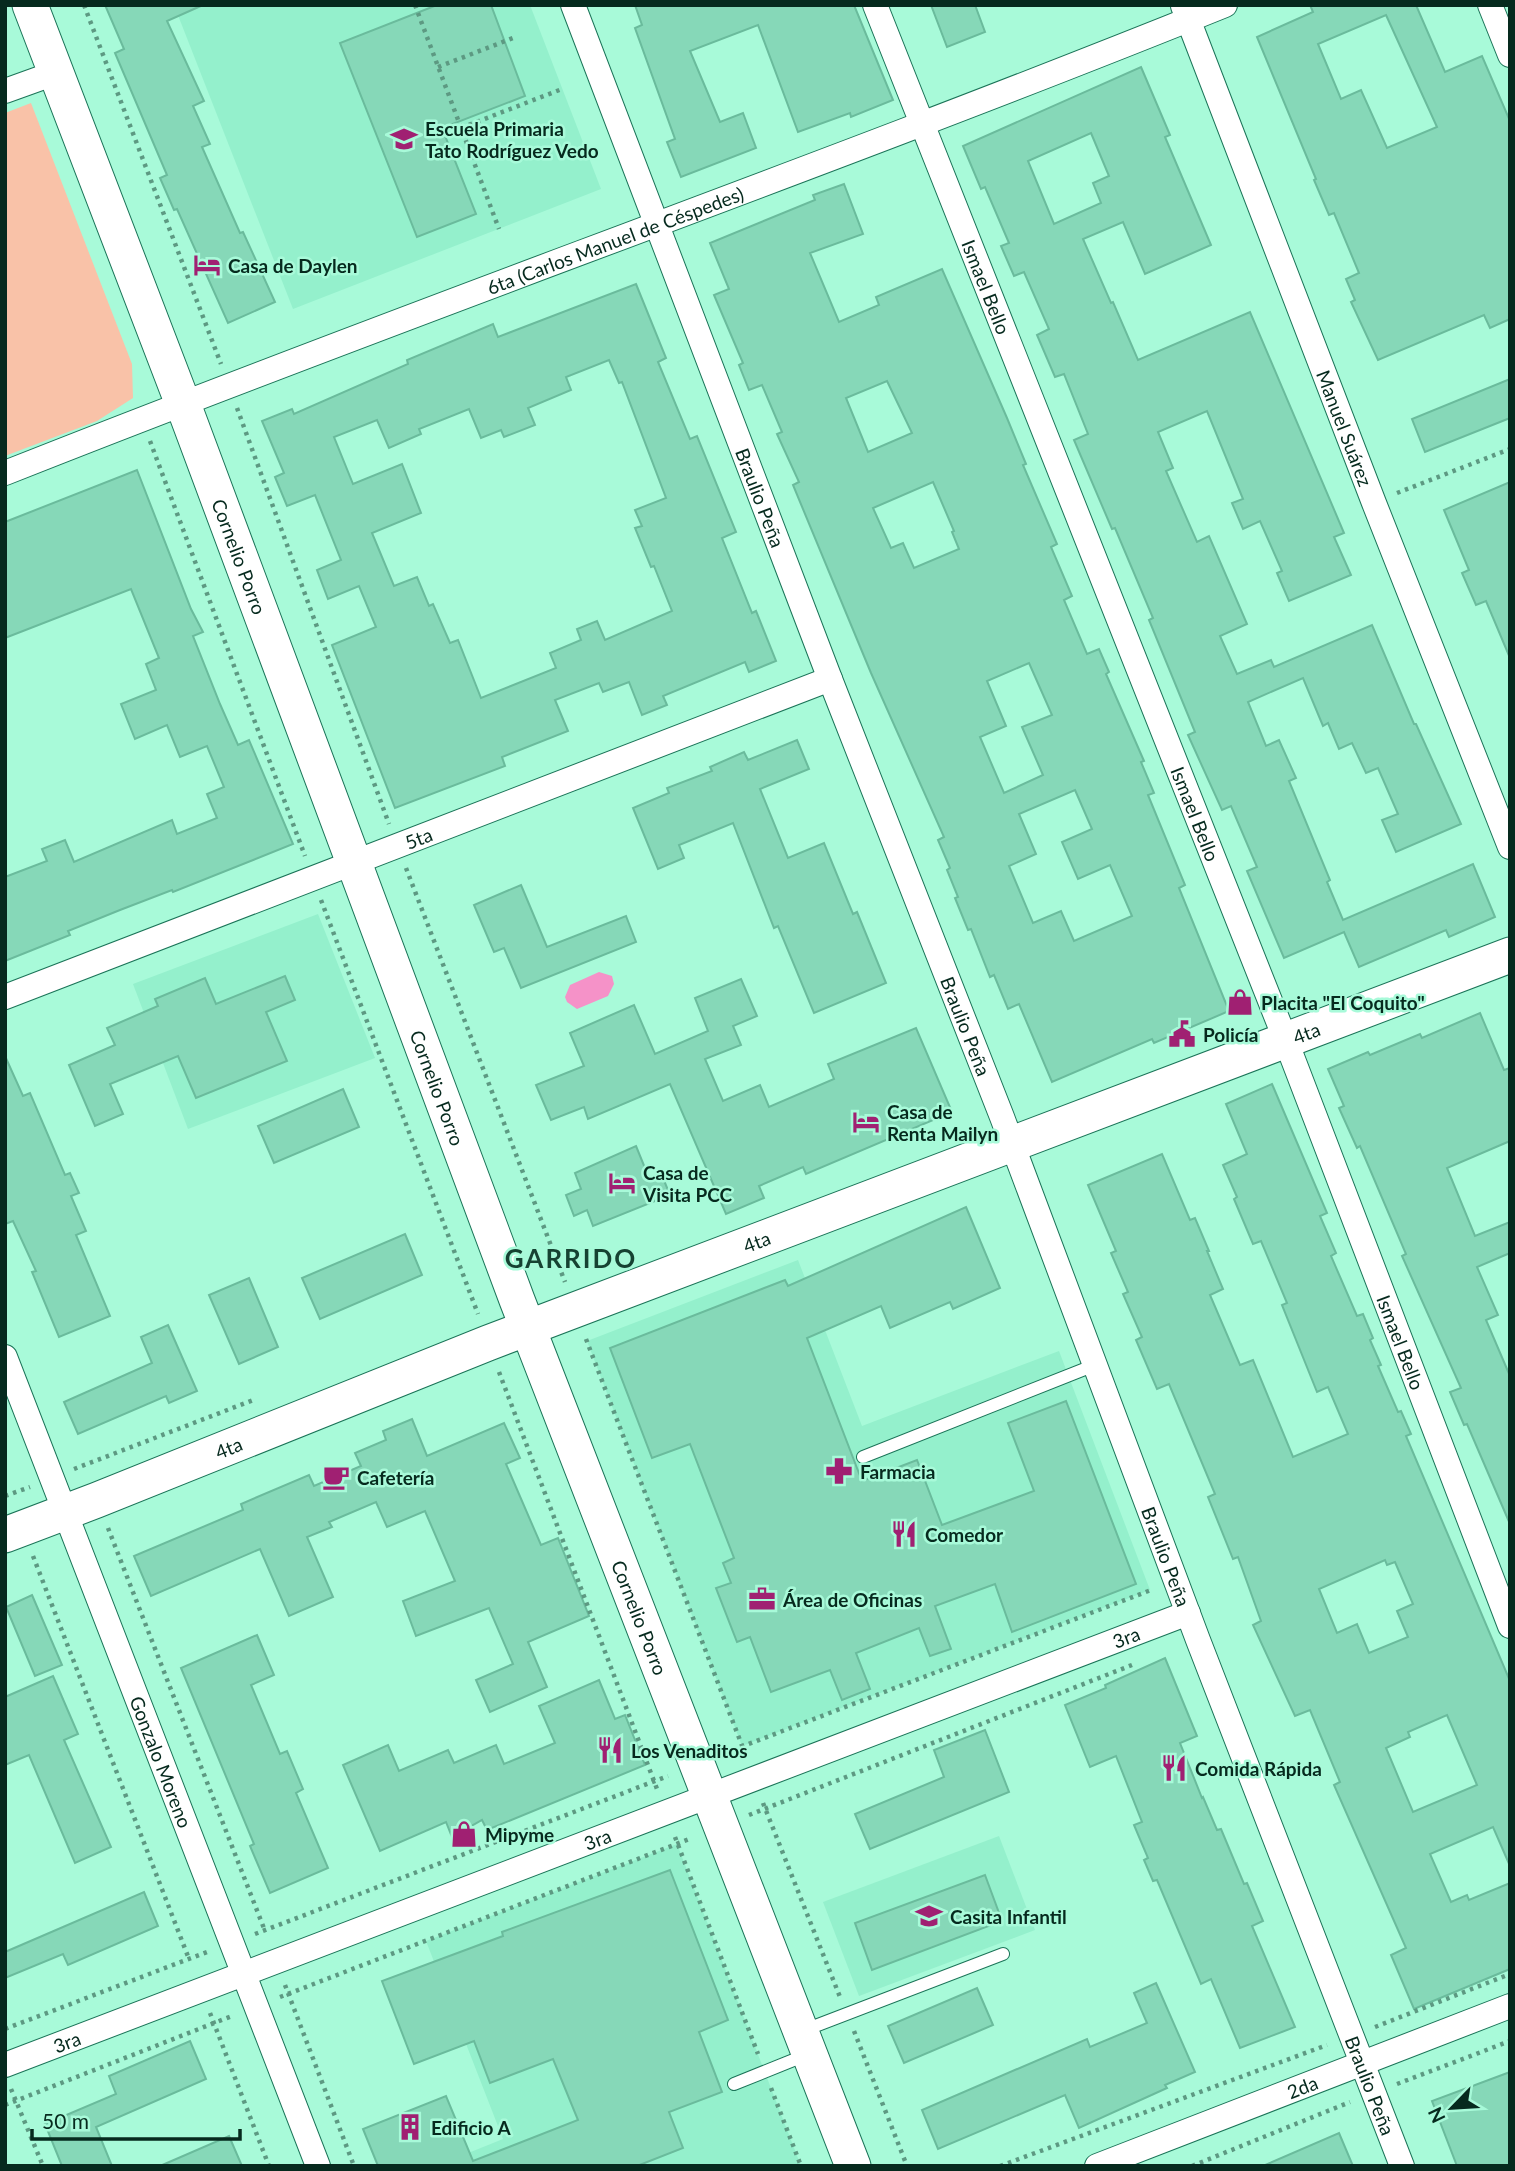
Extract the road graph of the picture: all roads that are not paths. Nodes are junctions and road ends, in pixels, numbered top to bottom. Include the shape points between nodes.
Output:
1 (30, 5) edge
2 (573, 5) edge
3 (876, 5) edge
4 (1225, 5) edge
5 (1490, 5) edge
6 (1185, 13) edge
7 (1510, 55) edge
8 (55, 73) junction
9 (5, 91) edge
10 (921, 124) junction
11 (656, 224) junction
12 (183, 404) junction
13 (5, 473) edge
14 (830, 679) junction
15 (1510, 847) edge
16 (355, 861) junction
17 (1510, 955) edge
18 (5, 997) edge
19 (1286, 1041) junction
20 (1013, 1144) junction
21 (528, 1328) junction
22 (5, 1357) edge
23 (1096, 1365) junction
24 (863, 1457) dead end
25 (65, 1511) junction
26 (14, 1531) edge
27 (1188, 1613) junction
28 (1510, 1626) edge
29 (710, 1795) junction
30 (1003, 1954) dead end
31 (244, 1973) junction
32 (1510, 2006) edge
33 (806, 2042) junction
34 (1363, 2064) junction
35 (8, 2076) edge
36 (734, 2084) dead end
37 (318, 2166) edge
38 (853, 2166) edge
39 (1097, 2166) edge
40 (1402, 2166) edge

1 - 8 main road, Cornelio Porro
2 - 11 street, Braulio Peña
3 - 10 street, Ismael Bello
4 - 6 street, 6ta (Carlos Manuel de Céspedes)
5 - 7 street
6 - 10 street, 6ta (Carlos Manuel de Céspedes)
6 - 15 street, Manuel Suárez
8 - 9 street
8 - 12 main road, Cornelio Porro
10 - 11 street, 6ta (Carlos Manuel de Céspedes)
10 - 19 street, Ismael Bello
11 - 12 street, 6ta (Carlos Manuel de Céspedes)
11 - 14 street, Braulio Peña
12 - 13 street, 6ta (Carlos Manuel de Céspedes)
12 - 16 main road, Cornelio Porro
14 - 16 street, 5ta
14 - 20 street, Braulio Peña
16 - 18 street, 5ta
16 - 21 main road, Cornelio Porro
17 - 19 main road, 4ta
19 - 20 main road, 4ta
19 - 28 street, Ismael Bello
20 - 21 main road, 4ta
20 - 23 street, Braulio Peña
21 - 25 main road, 4ta
21 - 29 main road, Cornelio Porro
22 - 25 street, Gonzalo Moreno
23 - 24 lane
23 - 27 street, Braulio Peña
25 - 26 main road, 4ta
25 - 31 street, Gonzalo Moreno
27 - 29 street, 3ra
27 - 34 street, Braulio Peña
29 - 31 street, 3ra
29 - 33 main road, Cornelio Porro
30 - 33 lane via 847,2014
31 - 35 street, 3ra
31 - 37 street, Gonzalo Moreno
32 - 34 street, 2da
33 - 36 lane via 765,2071
33 - 38 main road, Cornelio Porro
34 - 39 street, 2da
34 - 40 street, Braulio Peña

